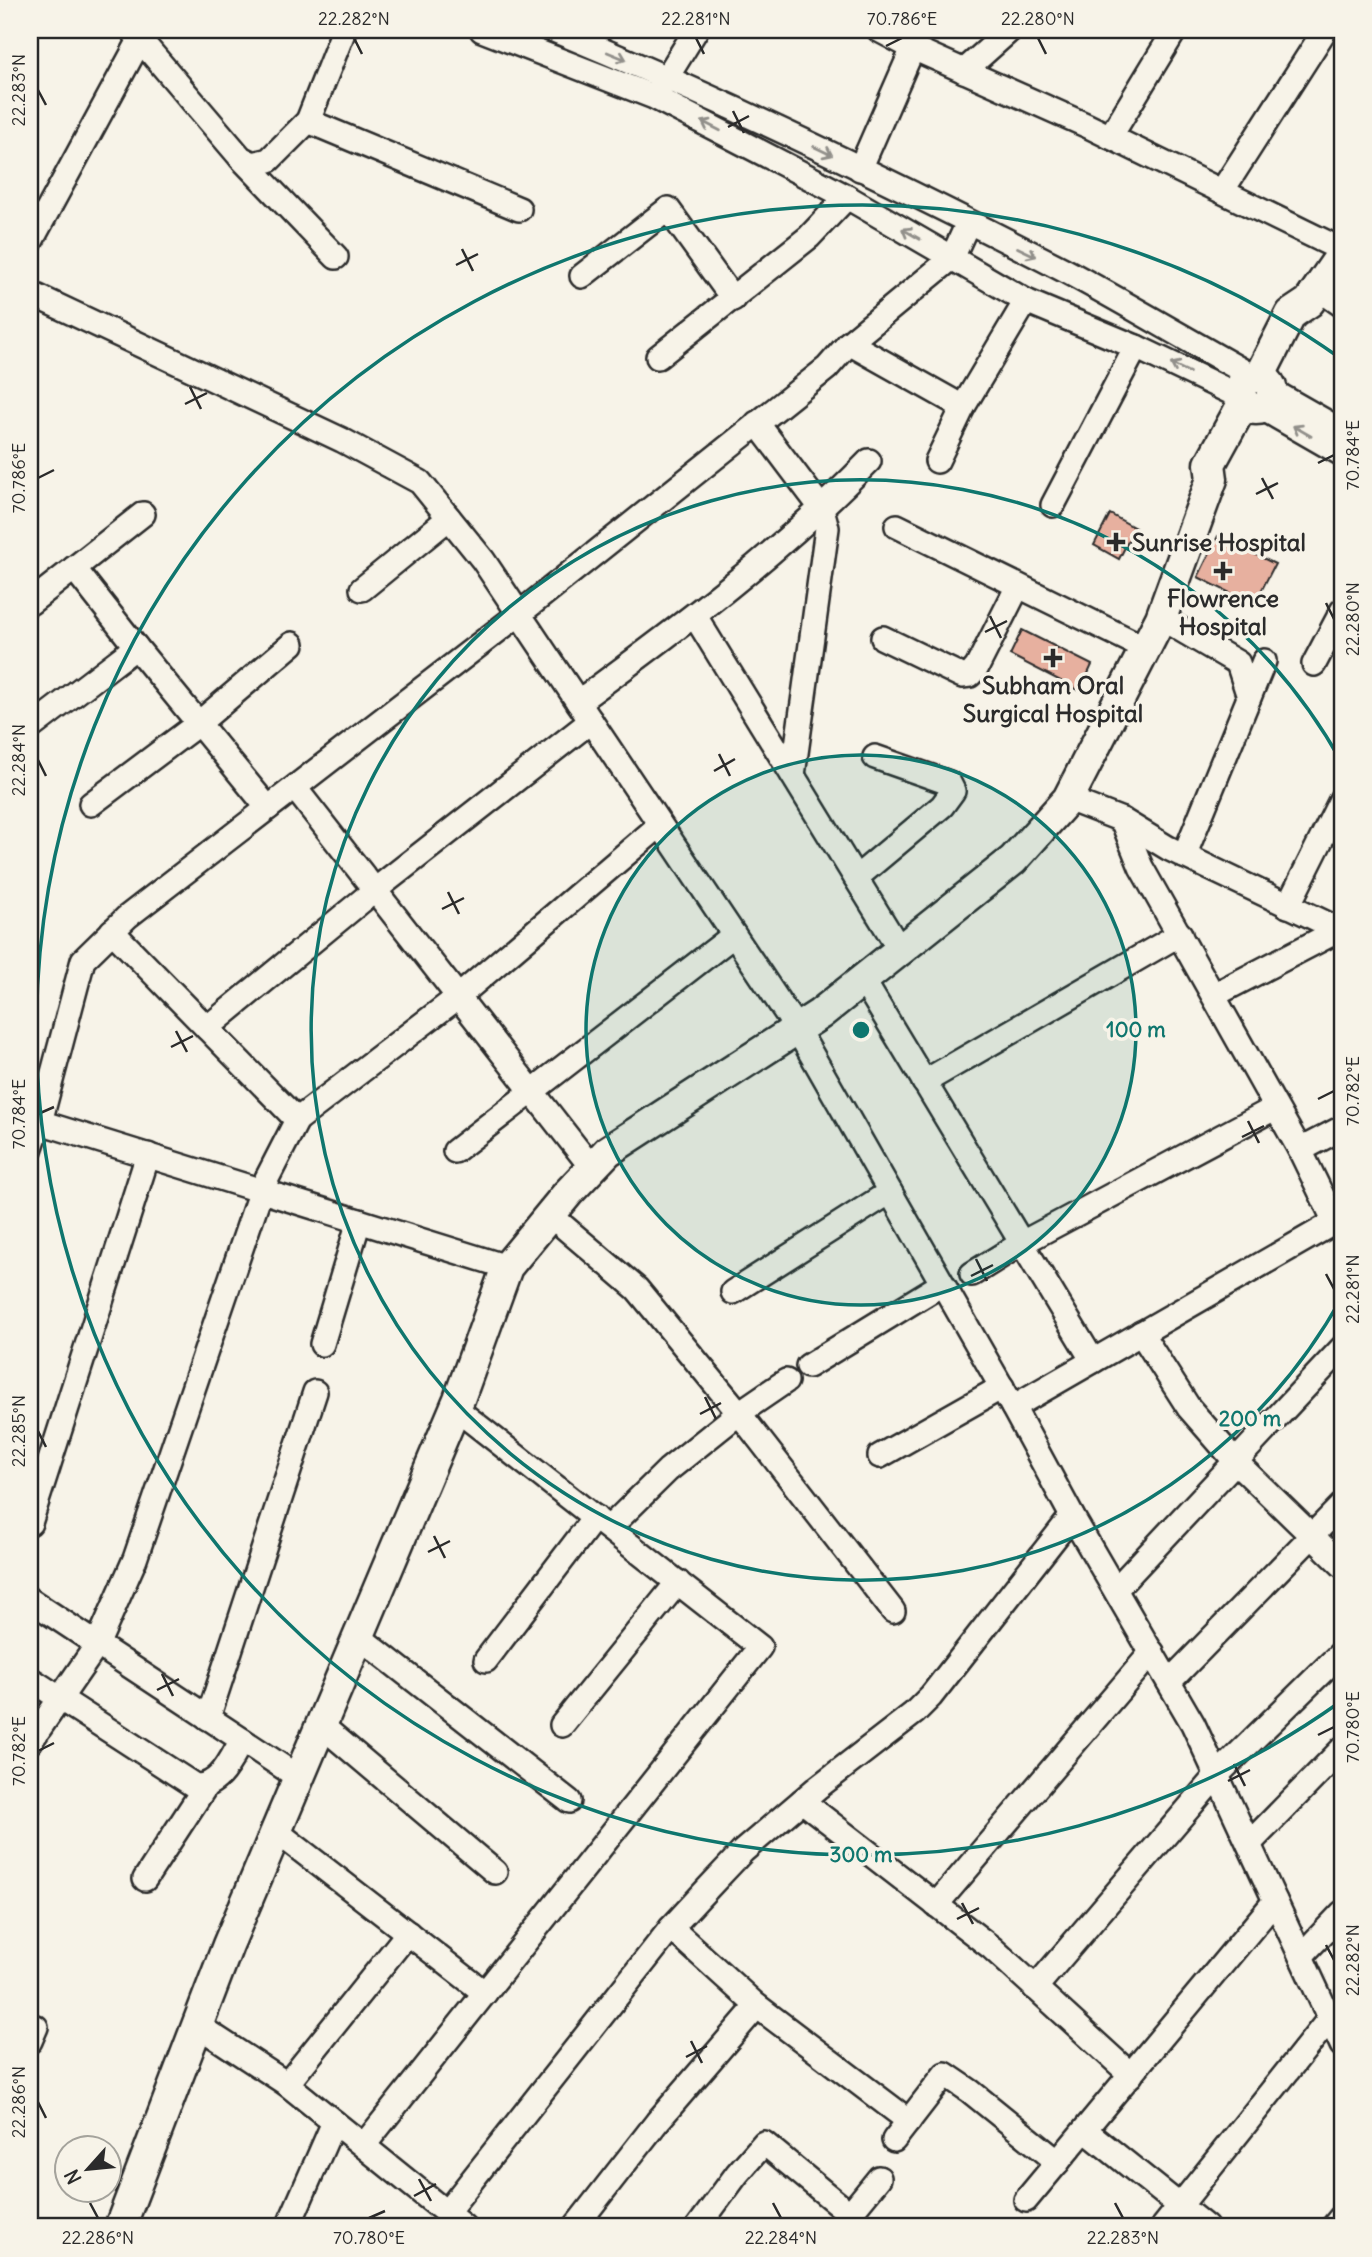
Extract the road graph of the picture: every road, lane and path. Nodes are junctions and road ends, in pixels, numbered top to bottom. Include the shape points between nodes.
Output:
1 (344, 30) edge
2 (482, 30) edge
3 (554, 30) edge
4 (696, 30) edge
5 (878, 30) edge
6 (1010, 30) edge
7 (1175, 30) edge
8 (1325, 30) edge
9 (136, 35) edge
10 (913, 48) junction
11 (964, 71) junction
12 (667, 76) junction
13 (654, 97) junction
14 (308, 121) junction
15 (1110, 137) junction
16 (242, 158) junction
17 (860, 169) junction
18 (1222, 191) junction
19 (847, 197) junction
20 (519, 209) dead end
21 (968, 223) junction
22 (30, 243) edge
23 (1342, 252) edge
24 (336, 257) dead end
25 (952, 258) junction
26 (582, 276) dead end
27 (30, 293) edge
28 (733, 299) junction
29 (1323, 299) edge
30 (1026, 301) junction
31 (849, 343) junction
32 (1136, 348) junction
33 (658, 357) dead end
34 (1257, 393) junction
35 (963, 407) junction
36 (758, 423) junction
37 (1342, 430) edge
38 (1342, 454) edge
39 (869, 461) dead end
40 (937, 461) dead end
41 (1053, 505) dead end
42 (822, 509) junction
43 (143, 514) dead end
44 (449, 518) junction
45 (897, 526) dead end
46 (74, 568) junction
47 (1018, 586) junction
48 (362, 589) dead end
49 (30, 603) edge
50 (1342, 611) edge
51 (519, 614) junction
52 (695, 617) junction
53 (1161, 618) junction
54 (883, 638) dead end
55 (292, 644) dead end
56 (136, 647) junction
57 (1147, 649) junction
58 (1264, 661) dead end
59 (1314, 664) dead end
60 (1250, 697) junction
61 (578, 702) junction
62 (591, 721) junction
63 (199, 723) junction
64 (30, 728) edge
65 (875, 757) dead end
66 (793, 775) junction
67 (295, 788) junction
68 (1342, 798) edge
69 (1068, 799) junction
70 (91, 804) dead end
71 (268, 808) junction
72 (1122, 820) junction
73 (660, 825) junction
74 (1184, 856) junction
75 (856, 878) junction
76 (375, 890) junction
77 (1288, 906) junction
78 (113, 931) junction
79 (1341, 931) edge
80 (1180, 934) junction
81 (734, 935) junction
82 (900, 950) junction
83 (863, 979) junction
84 (1214, 995) junction
85 (458, 997) junction
86 (207, 1028) junction
87 (797, 1029) junction
88 (924, 1082) junction
89 (533, 1092) junction
90 (1275, 1108) junction
91 (35, 1120) edge
92 (297, 1121) junction
93 (1342, 1128) edge
94 (30, 1150) edge
95 (1300, 1150) junction
96 (456, 1152) dead end
97 (148, 1155) junction
98 (592, 1168) junction
99 (261, 1190) junction
100 (890, 1192) junction
101 (550, 1214) junction
102 (359, 1221) junction
103 (1022, 1243) junction
104 (507, 1267) junction
105 (972, 1274) dead end
106 (942, 1284) junction
107 (733, 1292) dead end
108 (1141, 1333) junction
109 (321, 1344) dead end
110 (1342, 1348) edge
111 (1093, 1361) junction
112 (808, 1366) dead end
113 (786, 1381) dead end
114 (315, 1392) dead end
115 (1008, 1397) junction
116 (455, 1408) junction
117 (739, 1413) junction
118 (880, 1456) dead end
119 (1237, 1463) junction
120 (1342, 1505) edge
121 (1072, 1516) junction
122 (30, 1523) edge
123 (602, 1523) junction
124 (1313, 1537) junction
125 (1342, 1565) edge
126 (678, 1582) junction
127 (1116, 1589) junction
128 (30, 1600) edge
129 (892, 1611) dead end
130 (358, 1636) junction
131 (97, 1645) junction
132 (1152, 1652) junction
133 (1342, 1653) edge
134 (486, 1660) dead end
135 (30, 1679) edge
136 (1169, 1682) junction
137 (60, 1699) junction
138 (208, 1718) junction
139 (321, 1725) junction
140 (562, 1725) dead end
141 (242, 1740) junction
142 (30, 1742) edge
143 (1342, 1749) edge
144 (1217, 1775) junction
145 (298, 1777) junction
146 (205, 1787) junction
147 (569, 1801) dead end
148 (802, 1801) junction
149 (276, 1831) junction
150 (1249, 1844) junction
151 (495, 1872) dead end
152 (145, 1879) dead end
153 (1275, 1901) junction
154 (936, 1905) junction
155 (1342, 1913) edge
156 (671, 1927) junction
157 (408, 1933) junction
158 (1301, 1956) junction
159 (1035, 1987) junction
160 (485, 1993) junction
161 (757, 2006) junction
162 (1329, 2018) junction
163 (197, 2025) junction
164 (1342, 2045) edge
165 (1130, 2075) junction
166 (287, 2084) junction
167 (909, 2121) junction
168 (334, 2122) junction
169 (1085, 2130) junction
170 (894, 2140) dead end
171 (364, 2145) junction
172 (1058, 2162) junction
173 (878, 2178) dead end
174 (1026, 2200) dead end
175 (1180, 2206) junction
176 (1342, 2216) edge
177 (444, 2219) edge
178 (844, 2221) edge
179 (120, 2227) edge
180 (288, 2227) edge
181 (575, 2227) edge
182 (698, 2227) edge
183 (1163, 2227) edge
184 (1206, 2227) edge
185 (1333, 2227) edge

1 - 14 street
2 - 13 street
3 -> 12 street
4 - 12 street
5 - 10 street
6 - 11 street
7 - 15 street
8 - 18 street
9 - 16 street
9 - 22 street
10 - 11 street
10 - 17 street
11 - 15 street
12 - 13 street
12 -> 17 street
19 -> 13 street
14 - 16 street via 269,160 253,164
14 - 20 street
15 - 18 street
16 - 24 street
17 - 21 street
18 - 23 street
25 -> 19 street
19 - 28 street via 808,237
21 - 25 street
21 -> 34 street via 1065,271
23 - 29 main road
25 - 30 street
25 - 31 street
26 - 28 street via 668,209
27 - 44 street via 421,482
28 - 33 street
29 - 34 main road
30 - 32 street
30 - 35 street
31 - 35 street
31 - 36 street via 827,368
34 -> 32 street
32 - 41 street
34 - 37 street
38 -> 34 street
34 - 53 main road via 1223,471 1212,479
35 - 40 street
36 - 42 street
36 - 51 street
39 - 42 street
42 - 52 street
42 - 66 street via 827,528
43 - 46 street
44 - 48 street
44 - 51 street
45 - 47 street
46 - 49 street
46 - 56 street
47 - 54 street via 970,675 962,676
47 - 57 street
50 - 59 street
51 - 61 street
51 - 67 street
52 - 61 street
52 - 66 street
53 - 57 main road
53 - 60 street via 1238,663
55 - 63 street
56 - 63 street
56 - 64 street
57 - 69 main road
58 - 60 street
60 - 74 street
61 - 62 street
62 - 73 street
62 - 76 street
63 - 70 street
63 - 71 street
65 - 75 street via 949,783 953,791 942,806
66 - 75 street
67 - 71 street
67 - 76 street
68 - 77 street
69 - 72 street
69 - 82 main road via 1013,860
71 - 78 street
72 - 74 street
72 - 80 street via 1130,846
73 - 81 street
73 - 85 street
74 - 77 street
75 - 82 street
76 - 85 street
76 - 86 street
77 - 79 street
78 - 86 street
78 - 91 street via 83,960
79 - 84 street
80 - 84 street
80 - 88 street
81 - 87 street
81 - 89 street
82 - 83 main road
83 - 87 main road
83 - 88 street
84 - 90 street
85 - 89 street
85 - 92 street
86 - 92 street
87 - 98 main road via 608,1151
87 - 100 street
88 - 103 street
89 - 96 street
89 - 98 street
90 - 95 street
90 - 103 street
91 - 94 street
91 - 97 street
92 - 99 street
93 - 95 street
95 - 108 street via 1335,1222
97 - 99 street
97 - 122 street
98 - 101 main road
99 - 102 street
99 - 131 street via 135,1559
100 - 106 street
100 - 107 street
101 - 104 main road
101 - 117 street via 637,1289
102 - 104 street
102 - 109 street
103 - 105 street
103 - 111 street
104 - 116 main road
106 - 112 street
106 - 115 street
108 - 111 street
108 - 119 street via 1189,1408
110 - 119 street
111 - 115 street
113 - 117 street
114 - 138 street
115 - 118 street
115 - 121 street
116 - 123 street
116 - 130 main road
117 - 123 street
117 - 129 street
119 - 124 street
119 - 127 street
120 - 124 street
121 - 127 street
121 - 148 street via 931,1696
123 - 126 street
123 - 134 street
124 - 125 street
124 - 136 street
126 - 140 street
126 - 160 street via 760,1647
127 - 132 street
128 - 131 street
130 - 139 main road
130 - 147 street
131 - 137 street
131 - 138 street
132 - 136 street
132 - 154 street
133 - 144 street
135 - 137 street
136 - 144 street
137 - 142 street
137 - 146 street via 195,1786
138 - 141 street
139 - 145 main road
139 - 151 street
141 - 145 street
141 - 146 street via 214,1783
143 - 150 street
144 - 150 street
144 - 159 street
145 - 149 main road
146 - 152 street
148 - 154 street
148 - 156 street via 743,1851
149 - 157 street
149 - 163 main road
150 - 153 street
153 - 158 street
153 - 165 street
154 - 159 street
155 - 158 street
156 - 161 street
156 - 177 street
157 - 160 street
157 - 166 street
158 - 162 street
159 - 165 street
160 - 171 street
161 - 167 street
161 - 181 street
162 - 164 street
162 - 175 street
163 - 166 street
163 - 179 main road
165 - 169 street
166 - 168 street
167 - 170 street
167 - 172 street via 945,2074
168 - 171 street
168 - 180 street
169 - 172 street
169 - 175 street
171 - 177 street
172 - 174 street
173 - 178 street
175 - 183 street
175 - 184 street
176 - 185 street
178 - 182 street via 764,2143

